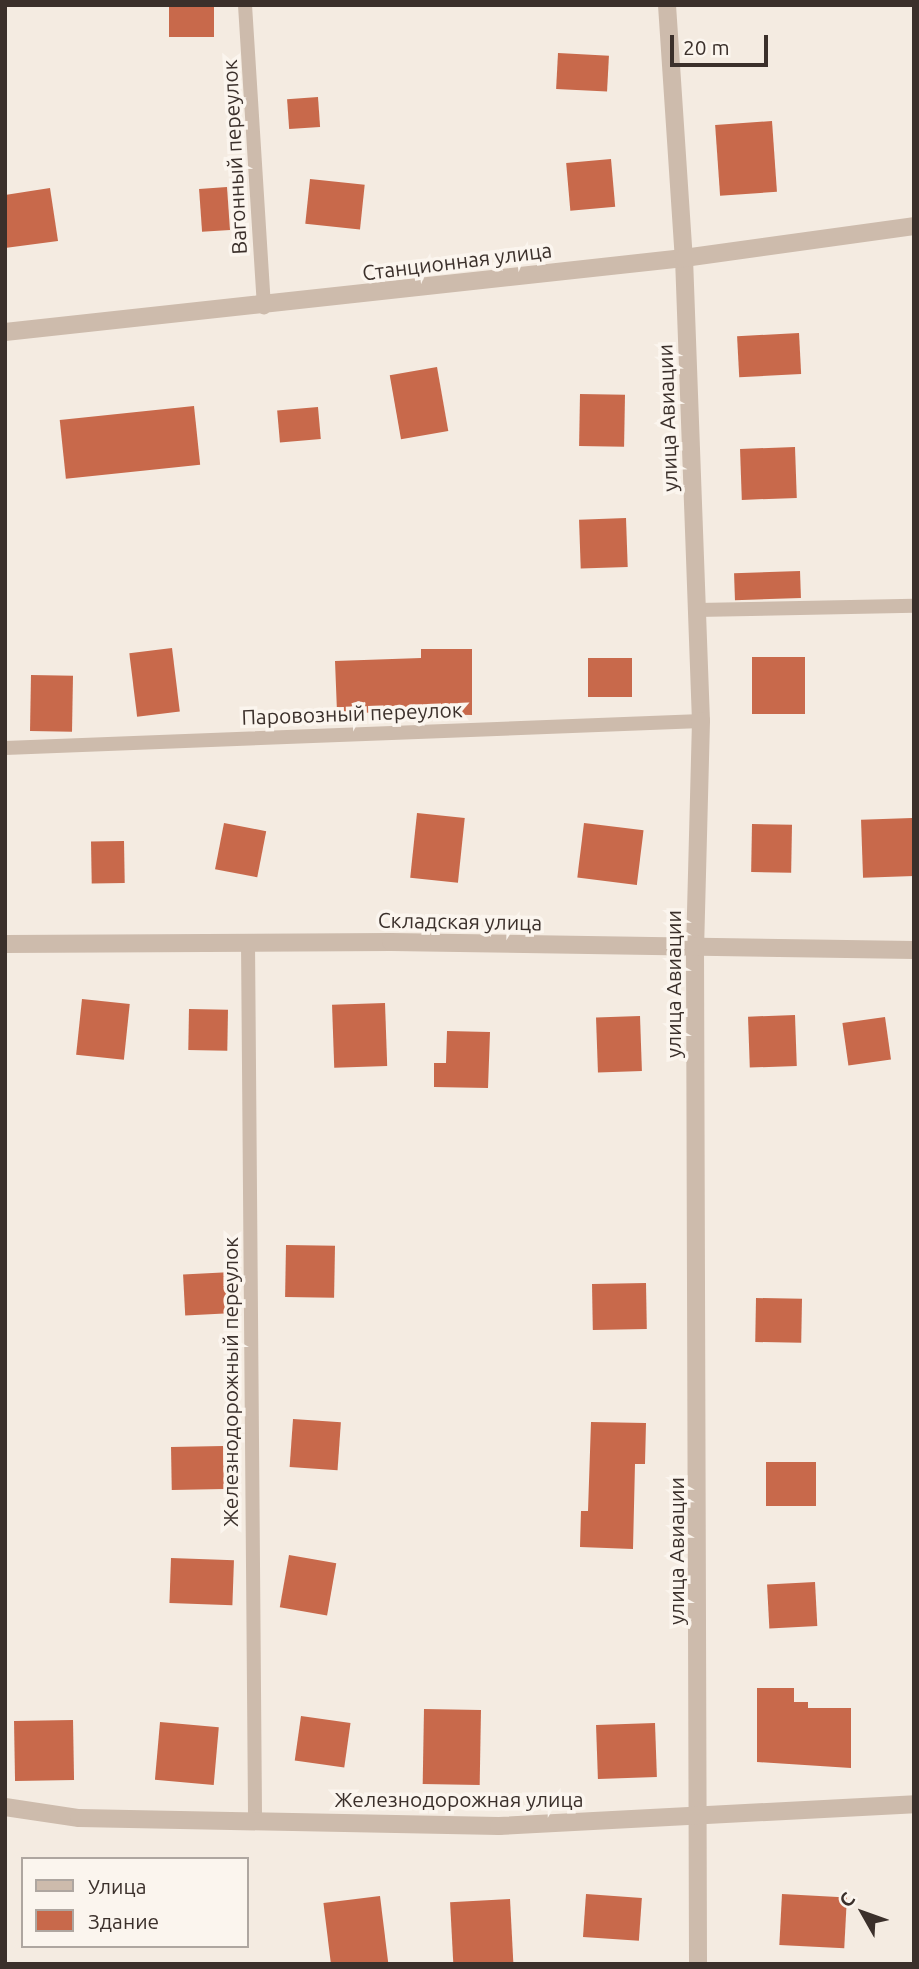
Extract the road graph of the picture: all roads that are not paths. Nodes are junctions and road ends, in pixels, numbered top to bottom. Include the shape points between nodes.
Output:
1 (245, 5) edge
2 (667, 5) edge
3 (914, 226) edge
4 (684, 258) junction
5 (264, 307) junction
6 (5, 332) edge
7 (914, 606) edge
8 (697, 610) junction
9 (701, 721) junction
10 (5, 748) edge
11 (248, 942) junction
12 (5, 944) edge
13 (695, 948) junction
14 (914, 950) edge
15 (914, 1804) edge
16 (5, 1807) edge
17 (701, 1815) junction
18 (255, 1822) junction
19 (698, 1964) edge

1 - 5 lane, Вагонный переулок
2 - 4 street, улица Авиации
3 - 4 street, Станционная улица
4 - 5 street, Станционная улица
4 - 8 street, улица Авиации
5 - 6 street, Станционная улица
7 - 8 lane
8 - 9 street, улица Авиации
9 - 10 lane, Паровозный переулок
9 - 13 street, улица Авиации
11 - 12 street, Складская улица
11 - 13 street, Складская улица
11 - 18 lane, Железнодорожный переулок
13 - 14 street, Складская улица
13 - 17 street, улица Авиации
15 - 17 street, Железнодорожная улица
16 - 18 street, Железнодорожная улица via 79,1818
17 - 18 street, Железнодорожная улица via 499,1826
17 - 19 street, улица Авиации

